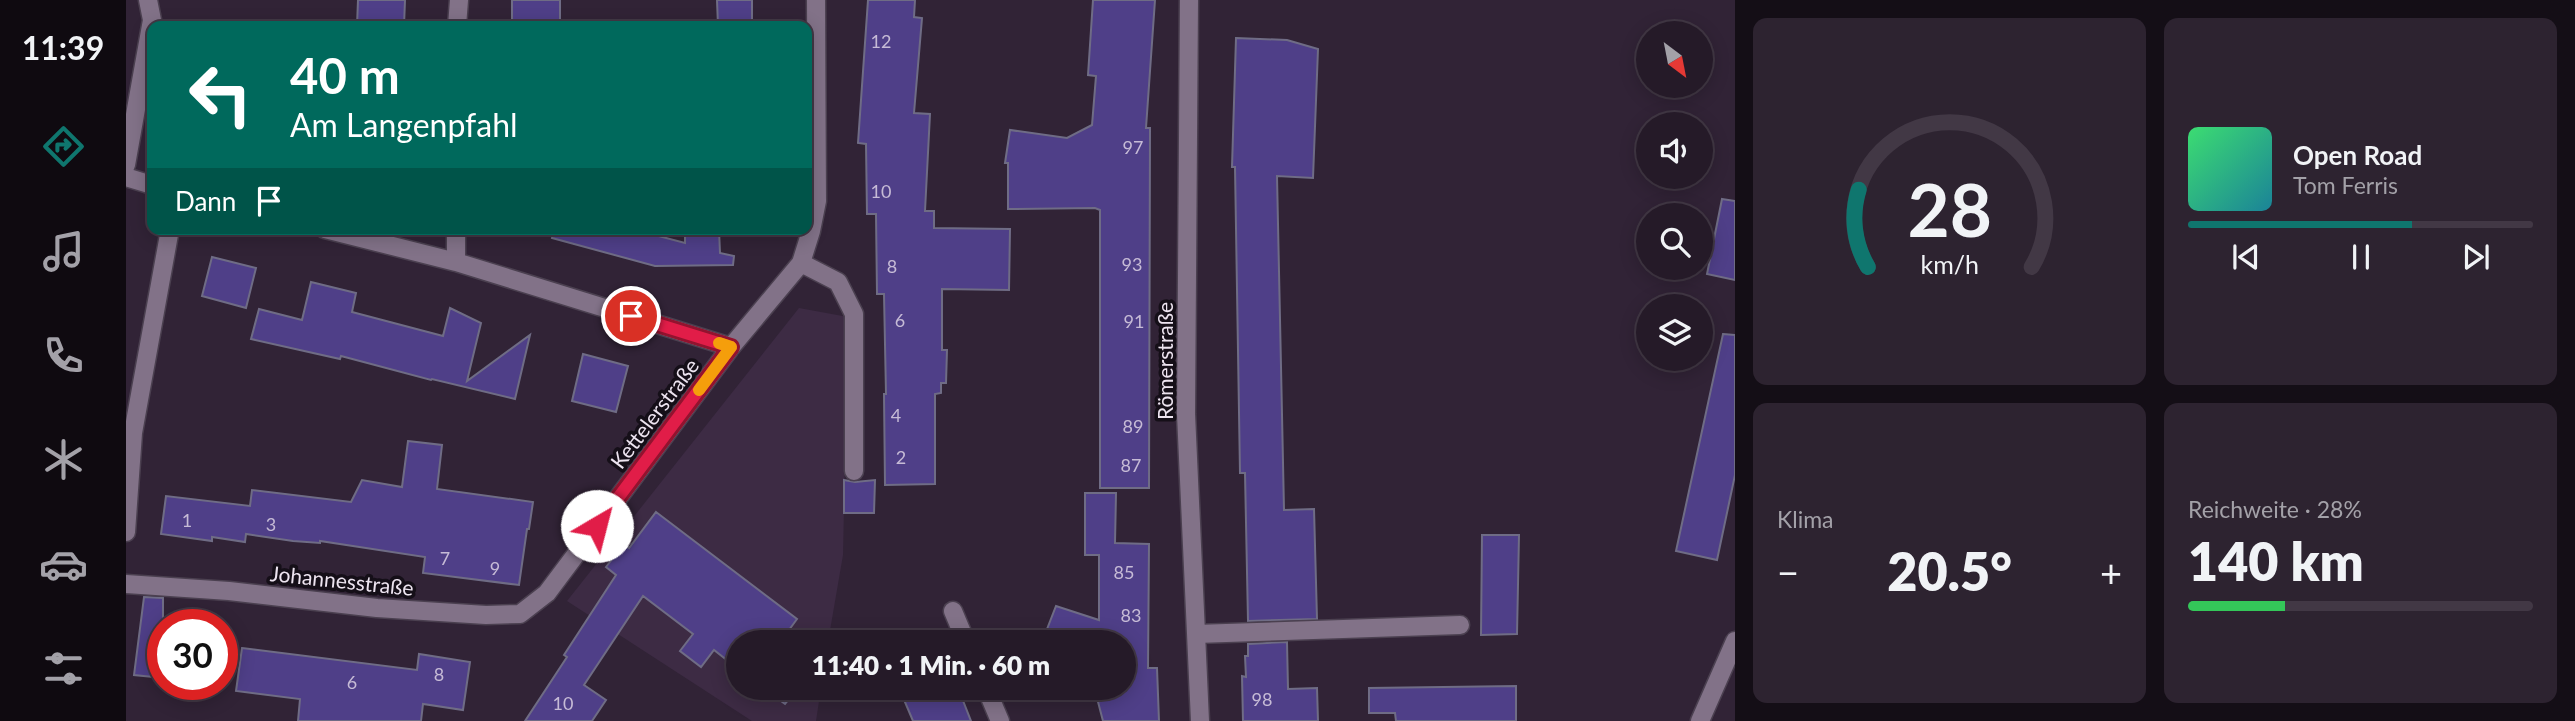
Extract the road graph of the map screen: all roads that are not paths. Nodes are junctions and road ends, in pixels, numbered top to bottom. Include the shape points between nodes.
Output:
1 (148, 0) edge
2 (458, 0) edge
3 (816, 0) edge
4 (1189, 0) edge
5 (152, 21) edge
6 (457, 21) edge
7 (147, 48) edge
8 (126, 165) edge
9 (126, 177) edge
10 (147, 183) edge
11 (812, 226) edge
12 (169, 235) edge
13 (349, 235) edge
14 (456, 235) edge
15 (810, 235) edge
16 (456, 262) junction
17 (801, 263) junction
18 (731, 347) junction
19 (854, 471) dead end
20 (126, 532) edge
21 (126, 584) edge
22 (547, 593) joint
23 (953, 611) dead end
24 (1460, 625) dead end
25 (962, 630) edge
26 (1196, 634) junction
27 (1735, 642) edge
28 (991, 700) edge
29 (1000, 721) edge
30 (1200, 721) edge
31 (1700, 721) edge

1 - 5 street
2 - 6 street
3 - 11 street, Kettelerstraße via 817,201
4 - 26 street, Römerstraße via 1186,414
7 - 8 street
9 - 10 street
12 - 20 street via 134,433
13 - 16 street
14 - 16 street
15 - 17 street, Kettelerstraße
16 - 18 street
17 - 18 street, Kettelerstraße
17 - 19 street via 838,282 854,314
18 - 22 street, Kettelerstraße
21 - 22 street, Johannesstraße via 486,615 520,614
23 - 25 street
24 - 26 street
26 - 30 street, Römerstraße
27 - 31 street
28 - 29 street

